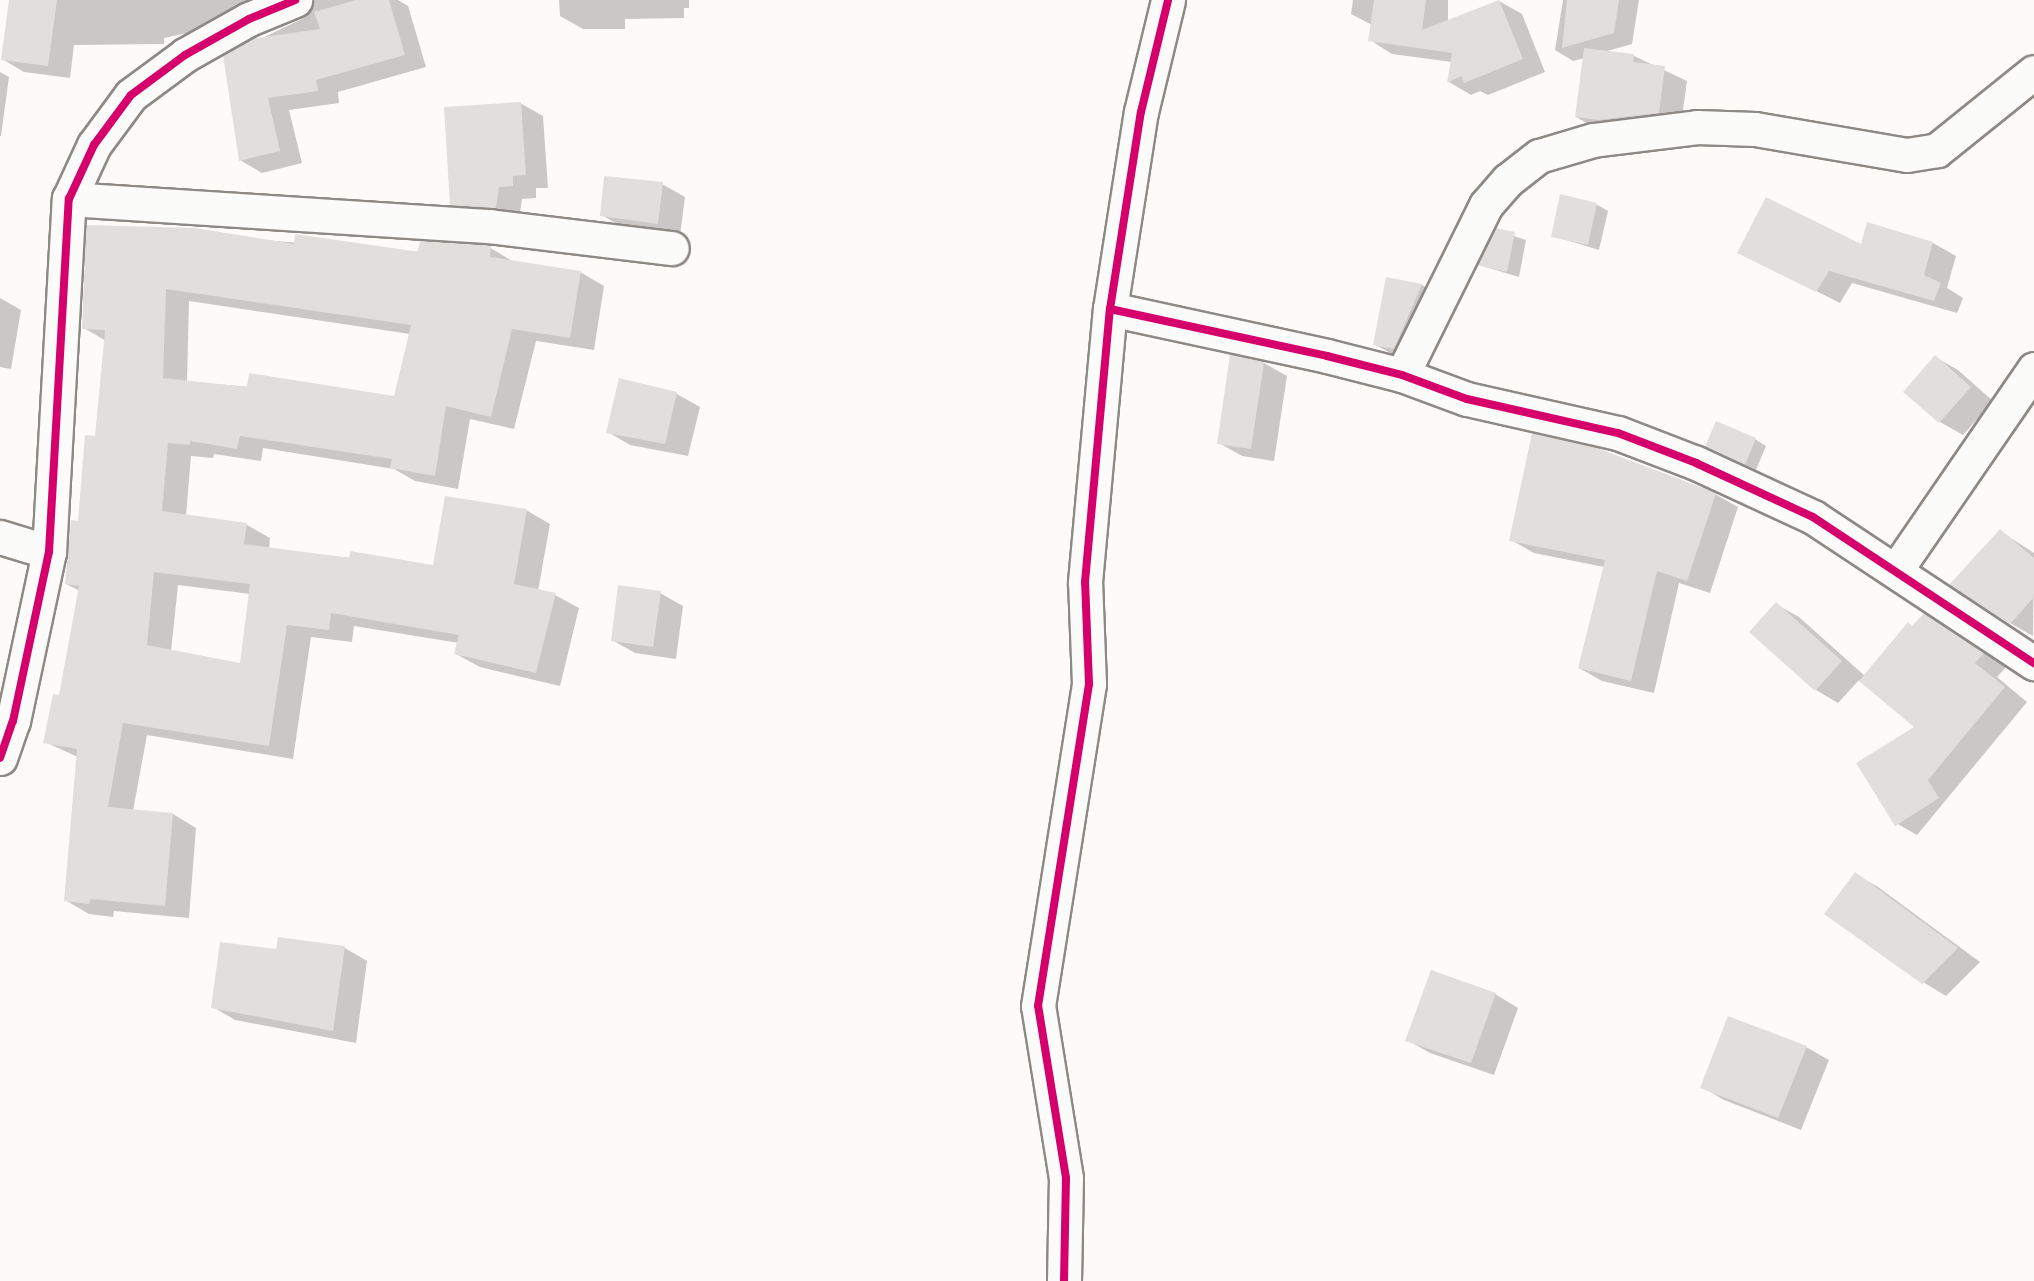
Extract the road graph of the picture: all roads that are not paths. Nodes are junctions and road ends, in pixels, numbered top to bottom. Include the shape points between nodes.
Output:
1 (295, 0) edge
2 (1168, 0) edge
3 (2034, 72) edge
4 (69, 199) junction
5 (672, 248) dead end
6 (1110, 309) junction
7 (2034, 369) edge
8 (1402, 375) junction
9 (0, 537) edge
10 (49, 552) junction
11 (1896, 570) junction
12 (2034, 663) edge
13 (0, 758) edge
14 (1064, 1281) edge

1 - 4 street via 249,19 184,55 131,95 94,145
2 - 6 street via 1141,112
3 - 8 street via 1937,150 1907,155 1755,129 1697,127 1593,140 1539,156 1508,180 1486,205
4 - 5 street via 489,226
4 - 10 street
6 - 8 street
6 - 14 street via 1084,582 1089,684 1038,1006 1066,1178
7 - 11 street
8 - 11 street via 1467,399 1618,433 1696,463 1813,517
9 - 10 street
10 - 13 street via 14,721
11 - 12 street

